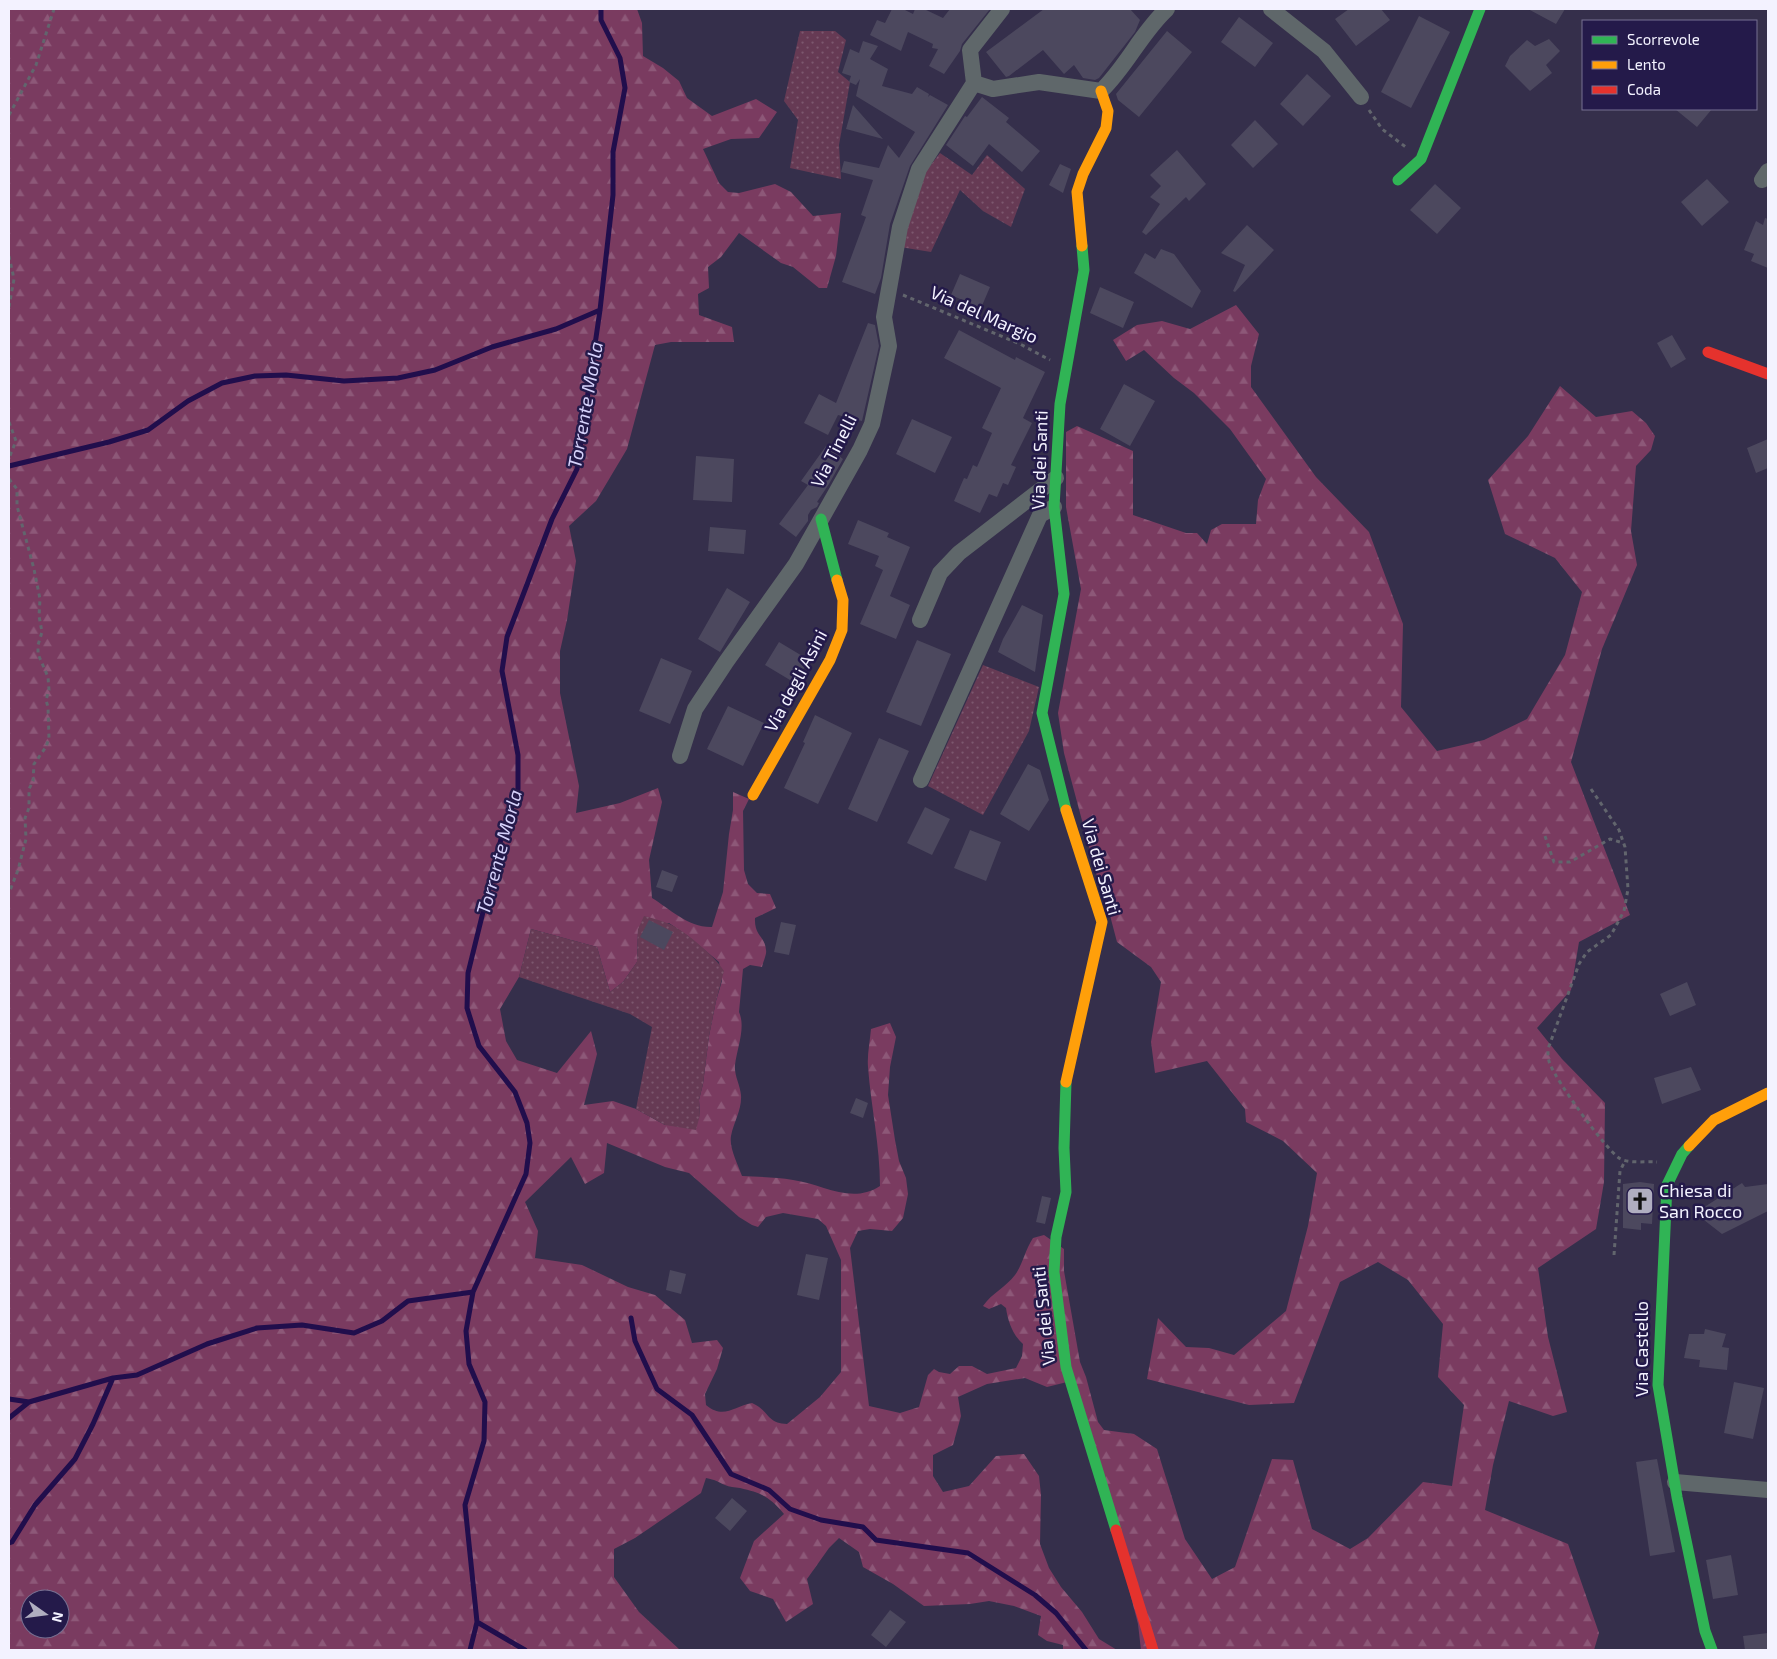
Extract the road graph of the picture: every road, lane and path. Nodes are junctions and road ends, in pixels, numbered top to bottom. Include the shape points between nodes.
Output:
1 (54, 9) edge
2 (1002, 9) edge
3 (1167, 9) edge
4 (1271, 9) edge
5 (1480, 9) edge
6 (974, 83) junction
7 (1101, 91) junction
8 (1361, 97) joint
9 (9, 115) edge
10 (1421, 159) junction
11 (1398, 180) dead end
12 (9, 256) edge
13 (889, 289) junction
14 (9, 307) edge
15 (1708, 352) dead end
16 (1066, 369) junction
17 (1768, 374) edge
18 (9, 422) edge
19 (9, 458) edge
20 (1056, 478) junction
21 (9, 479) edge
22 (1054, 507) junction
23 (821, 519) junction
24 (920, 620) dead end
25 (680, 756) dead end
26 (921, 780) dead end
27 (1591, 789) dead end
28 (753, 795) dead end
29 (1545, 836) dead end
30 (1624, 843) junction
31 (9, 894) edge
32 (1768, 1093) edge
33 (1625, 1161) junction
34 (1678, 1163) junction
35 (1614, 1255) dead end
36 (1675, 1482) junction
37 (1768, 1490) edge
38 (1153, 1650) edge
39 (1712, 1650) edge

1 - 9 path via 36,65
2 - 6 street via 970,50
3 - 7 street via 1153,22 1114,78
4 - 8 street via 1324,51
5 - 10 street
6 - 7 street via 993,90 1039,82
6 - 13 street, Via Tinelli via 919,169 900,227
7 - 16 street, Via dei Santi via 1108,111 1106,128 1082,174 1077,192 1084,270
8 - 10 path via 1382,129
10 - 11 street
12 - 14 path via 14,279
13 - 16 path, Via del Margio via 1012,340
13 - 23 street, Via Tinelli via 884,317 889,346 872,424
15 - 17 street
16 - 20 street, Via dei Santi via 1060,404
18 - 19 path via 16,441
20 - 22 street, Via dei Santi
20 - 24 street via 959,553 940,573
21 - 31 path via 17,489 17,506 40,599 38,616 42,632 38,654 48,677 49,690 46,700 49,738 34,764 25,818 26,839
22 - 26 street via 1040,514
22 - 38 street, Via dei Santi via 1064,594 1042,713 1070,826 1102,922 1066,1079 1066,1192 1056,1237 1054,1272 1066,1367
23 - 25 street, Via Tinelli via 796,564 695,709
23 - 28 street, Via degli Asini via 843,600 842,630 830,660
27 - 30 path via 1619,830
29 - 30 path via 1554,862 1570,862 1610,839
30 - 33 path via 1628,889 1624,912 1610,936 1587,952 1580,964 1548,1049 1555,1075 1598,1135 1618,1158
32 - 34 street, Via Castello via 1714,1120 1682,1154
33 - 34 path
33 - 35 path via 1620,1171
34 - 36 street, Via Castello via 1667,1185 1658,1385
36 - 37 street
36 - 39 street, Via Castello via 1705,1630

